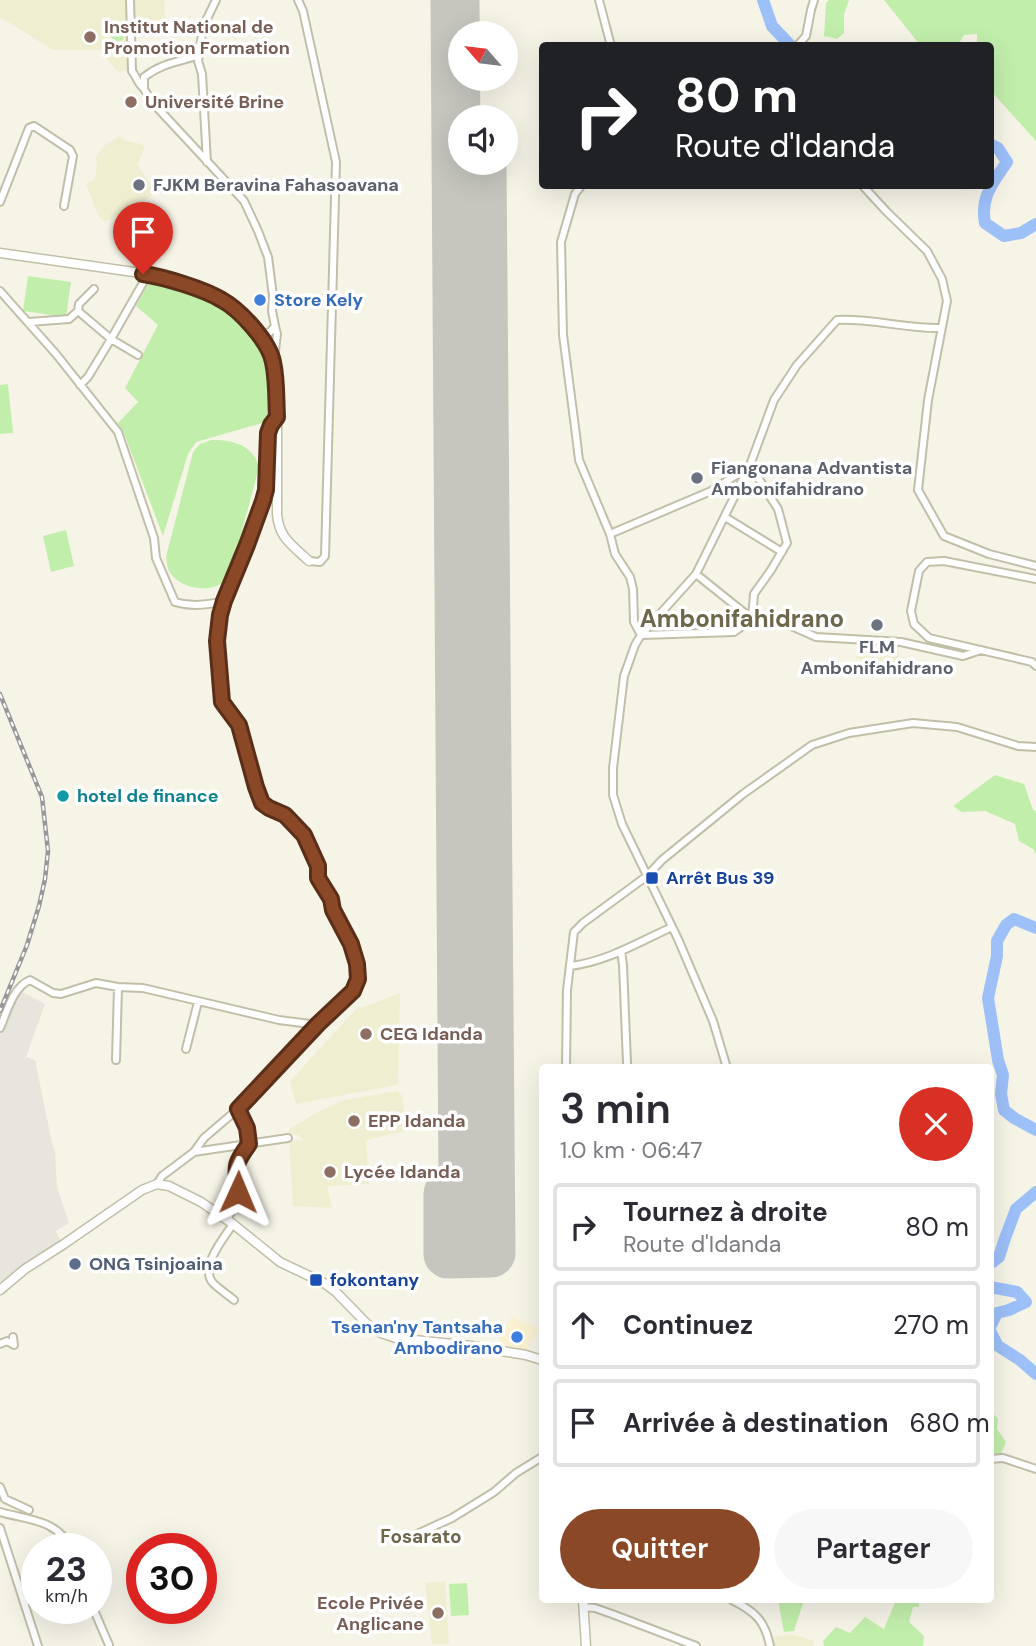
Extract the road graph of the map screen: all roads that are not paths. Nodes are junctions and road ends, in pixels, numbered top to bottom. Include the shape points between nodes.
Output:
1 (130, 0) edge
2 (216, 0) edge
3 (298, 0) edge
4 (599, 0) edge
5 (814, 0) edge
6 (610, 42) edge
7 (801, 42) edge
8 (200, 54) junction
9 (144, 89) junction
10 (207, 162) junction
11 (579, 189) edge
12 (866, 189) edge
13 (0, 202) edge
14 (64, 206) dead end
15 (0, 253) edge
16 (148, 274) junction
17 (94, 289) dead end
18 (0, 291) edge
19 (78, 311) junction
20 (29, 322) junction
21 (275, 326) junction
22 (942, 328) junction
23 (258, 335) junction
24 (111, 339) junction
25 (138, 355) dead end
26 (273, 362) junction
27 (80, 385) junction
28 (277, 417) junction
29 (750, 466) junction
30 (725, 517) junction
31 (610, 534) junction
32 (782, 552) junction
33 (309, 561) joint
34 (1036, 566) edge
35 (696, 574) junction
36 (1036, 579) edge
37 (224, 601) junction
38 (752, 619) junction
39 (641, 635) junction
40 (981, 650) junction
41 (1036, 666) edge
42 (1036, 747) edge
43 (647, 876) junction
44 (672, 928) junction
45 (621, 951) junction
46 (570, 965) junction
47 (118, 987) junction
48 (198, 1002) junction
49 (318, 1024) junction
50 (0, 1028) edge
51 (186, 1049) dead end
52 (116, 1060) dead end
53 (627, 1063) dead end
54 (566, 1064) edge
55 (726, 1064) edge
56 (238, 1109) junction
57 (288, 1138) dead end
58 (249, 1144) junction
59 (194, 1152) junction
60 (157, 1184) junction
61 (230, 1222) junction
62 (0, 1290) edge
63 (234, 1300) dead end
64 (13, 1337) dead end
65 (0, 1344) edge
66 (539, 1359) edge
67 (539, 1459) edge
68 (994, 1459) edge
69 (1036, 1469) edge
70 (0, 1488) edge
71 (29, 1510) dead end
72 (0, 1512) edge
73 (0, 1528) edge
74 (62, 1533) edge
75 (418, 1534) dead end
76 (21, 1593) edge
77 (583, 1603) edge
78 (746, 1603) edge
79 (31, 1624) edge
80 (99, 1624) edge
81 (108, 1645) edge
82 (38, 1646) edge
83 (586, 1646) edge
84 (696, 1646) edge
85 (770, 1646) edge

1 - 9 street via 132,71
2 - 8 street via 203,27
3 - 33 street via 336,162 325,556 320,562
4 - 6 street
5 - 7 street
8 - 9 street via 153,70 144,77
8 - 10 street
9 - 10 street
10 - 21 street via 244,201 258,231 268,257
11 - 31 street via 561,242 563,335 579,460
12 - 22 street via 927,251 942,279 947,301
13 - 14 street via 34,125 71,150
15 - 16 street
16 - 23 street via 222,300
16 - 24 street
17 - 19 street
18 - 20 street
19 - 20 street via 69,319
19 - 24 street
20 - 27 street
21 - 23 street
21 - 26 street
22 - 29 street via 837,320 797,365 775,400
22 - 34 street via 918,490 944,536
23 - 26 street
24 - 25 street
24 - 27 street
26 - 28 street
27 - 37 street via 118,432 154,538 156,558 175,602
28 - 33 street via 278,527
28 - 37 street via 268,433 263,501
29 - 30 street
29 - 31 street via 711,491
29 - 32 street via 778,509 787,543
30 - 32 street
30 - 35 street
31 - 39 street via 615,554 630,577 634,622
32 - 38 street via 754,594
35 - 38 street
35 - 39 street
36 - 40 street via 944,561 927,562 919,571 911,611 914,624 929,639
37 - 49 street via 217,641 222,702 239,725 262,803 285,815 304,835 357,964 353,991
38 - 39 street via 734,632
38 - 40 street via 771,617 816,637 901,642 963,656
39 - 43 street via 624,676 613,795
40 - 41 street
42 - 43 street via 957,727 913,723 849,733 812,745 743,794
43 - 44 street
43 - 46 street via 574,932
44 - 45 street
44 - 55 street via 713,1021
45 - 46 street
45 - 53 street
46 - 54 street
47 - 48 street via 143,988
47 - 50 street via 96,983 61,994 30,980 17,990
47 - 52 street
48 - 49 street
48 - 51 street
49 - 56 street
56 - 58 street
56 - 59 street
57 - 58 street
58 - 59 street
58 - 61 street via 236,1166 238,1192
59 - 60 street
60 - 61 street via 201,1202
60 - 62 street
61 - 63 street via 208,1274
61 - 66 street via 280,1262 335,1291 381,1333
64 - 65 street via 14,1345
67 - 75 street via 494,1492
68 - 69 street
70 - 71 street via 5,1499
72 - 74 street via 51,1525
73 - 76 street
77 - 83 street
77 - 84 street
78 - 85 street via 760,1620
79 - 82 street
80 - 81 street

